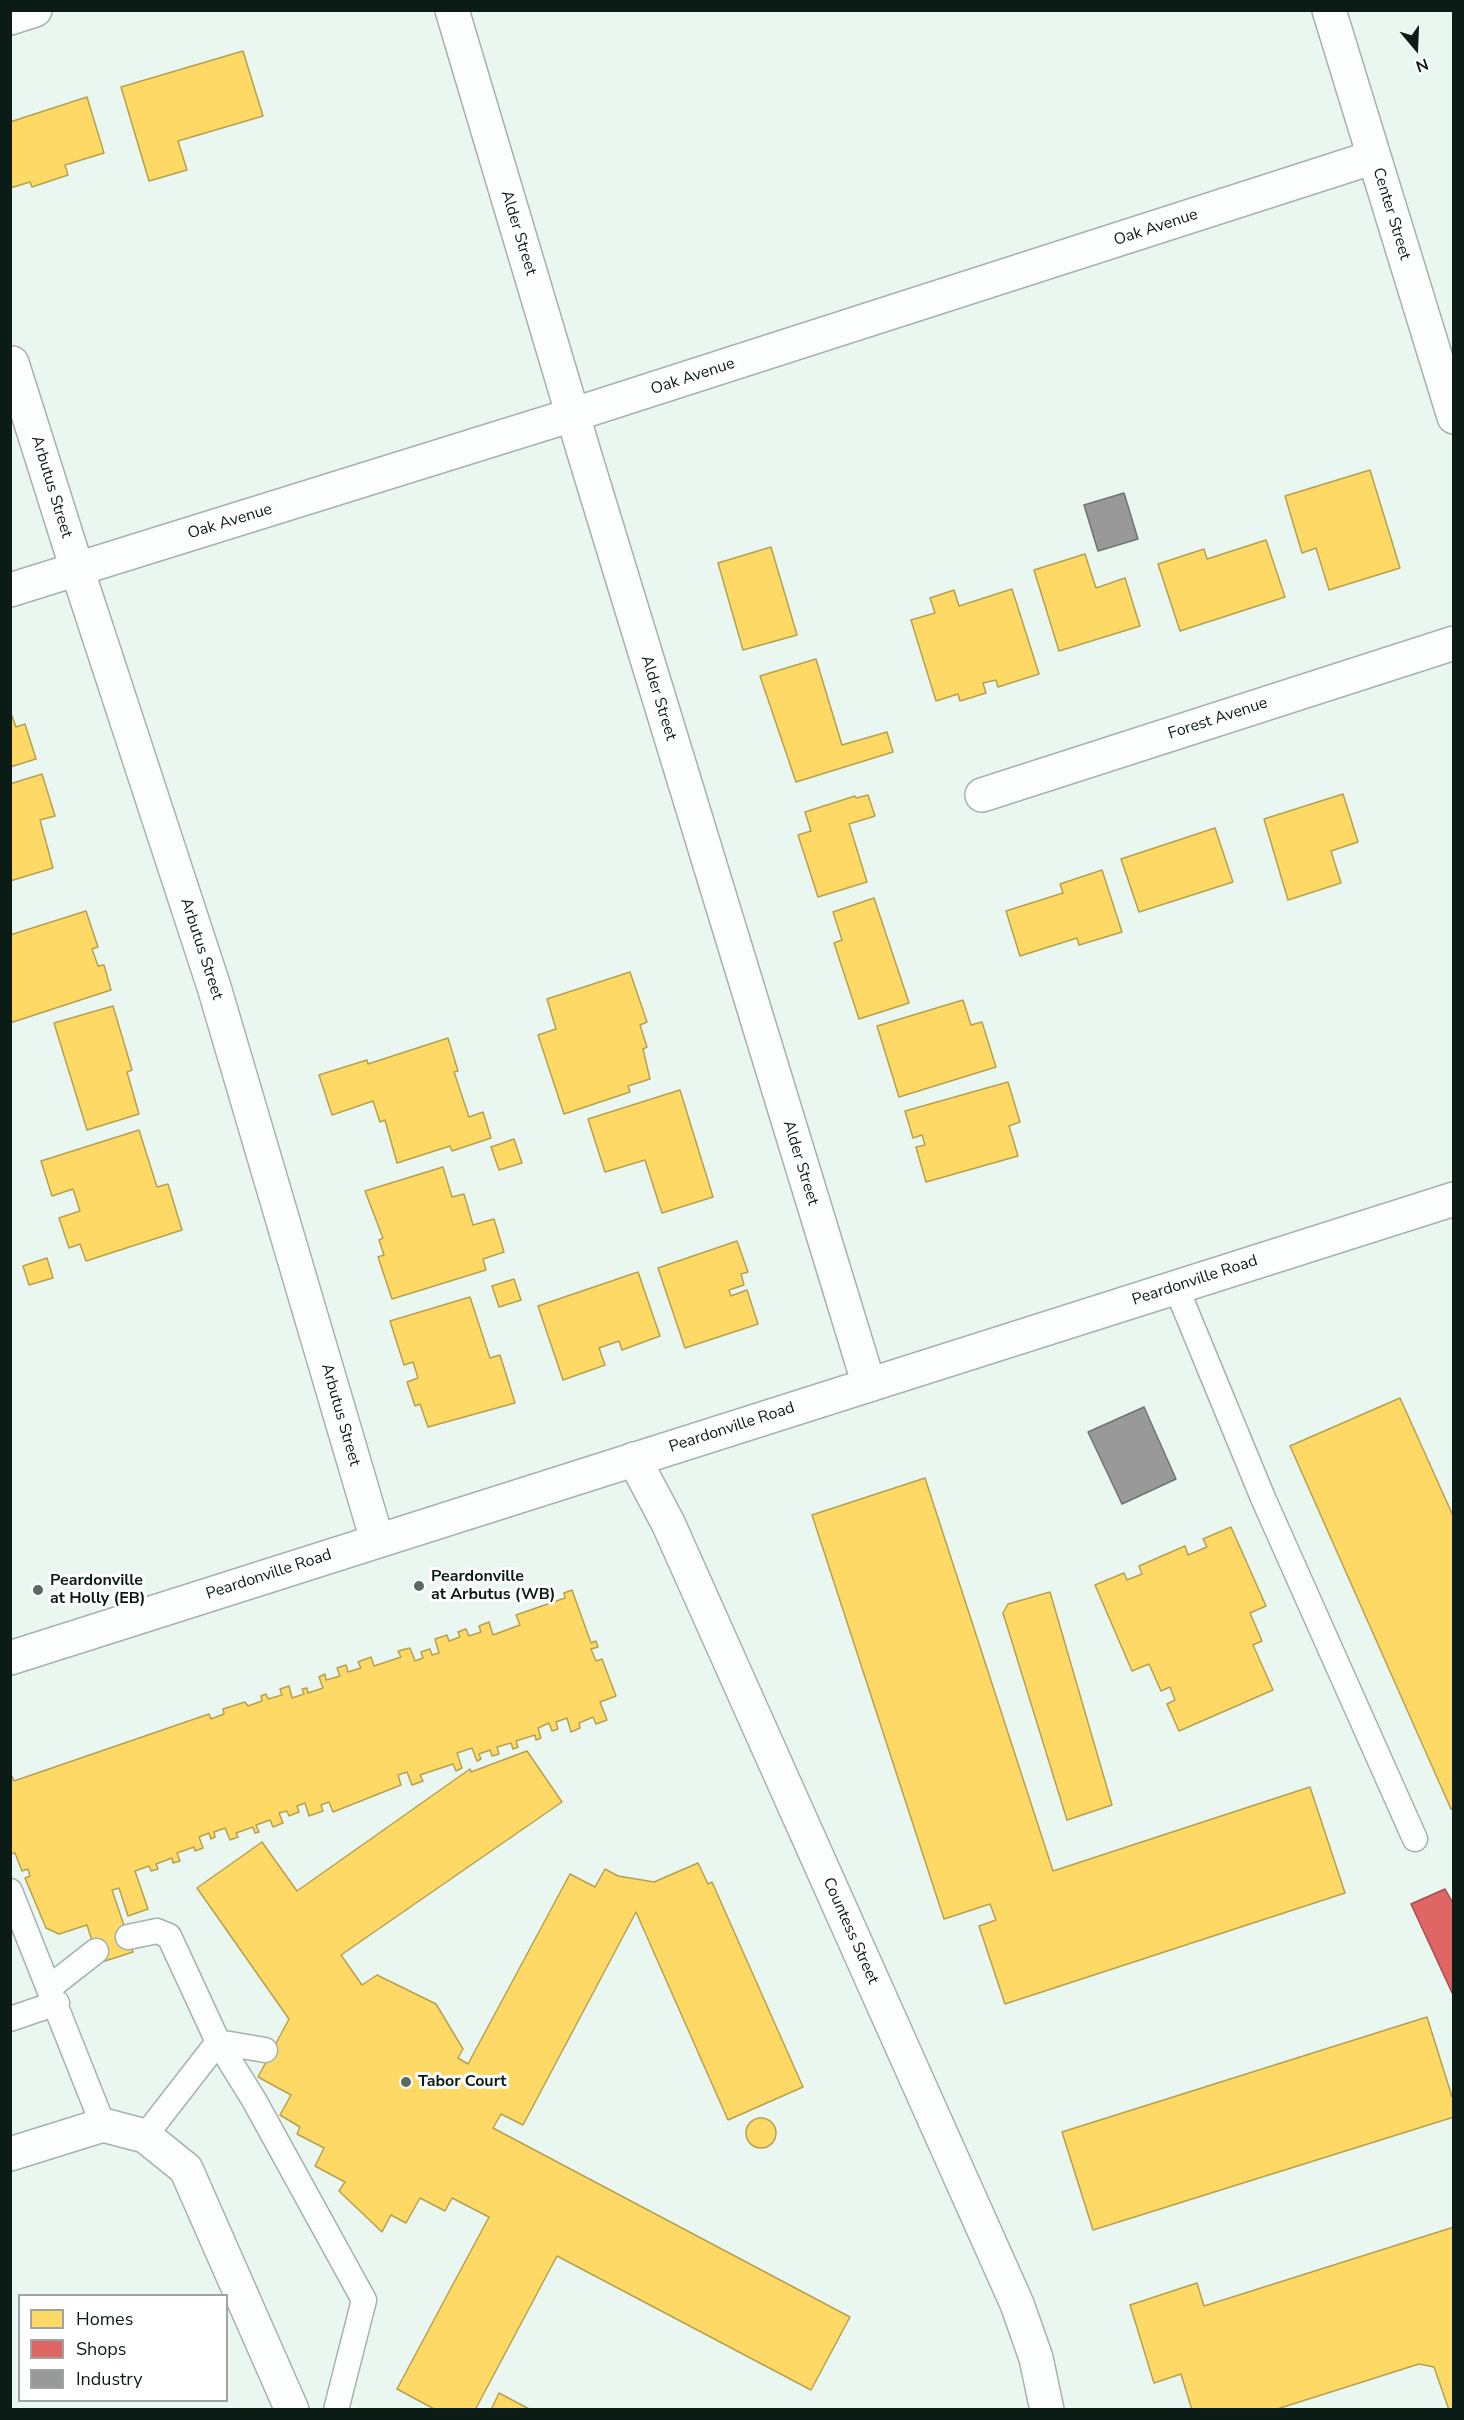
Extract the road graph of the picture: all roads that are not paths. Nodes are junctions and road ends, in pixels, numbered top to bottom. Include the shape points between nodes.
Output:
1 (35, 10) edge
2 (452, 10) edge
3 (1329, 10) edge
4 (10, 18) edge
5 (1374, 157) junction
6 (12, 363) dead end
7 (572, 415) junction
8 (1454, 417) edge
9 (77, 569) junction
10 (10, 590) edge
11 (1454, 643) edge
12 (982, 795) dead end
13 (1454, 1199) edge
14 (1176, 1287) junction
15 (869, 1385) junction
16 (634, 1459) junction
17 (377, 1540) junction
18 (10, 1658) edge
19 (1415, 1839) dead end
20 (10, 1891) edge
21 (128, 1937) dead end
22 (96, 1951) dead end
23 (53, 1995) junction
24 (10, 2019) edge
25 (218, 2042) junction
26 (265, 2050) dead end
27 (103, 2125) junction
28 (146, 2136) junction
29 (10, 2154) edge
30 (292, 2409) edge
31 (336, 2409) edge
32 (1047, 2409) edge

1 - 4 street
2 - 7 street, Alder Street
3 - 5 street, Center Street
5 - 7 street, Oak Avenue
5 - 8 street, Center Street
6 - 9 street, Arbutus Street
7 - 9 street, Oak Avenue
7 - 15 street, Alder Street
9 - 10 street, Oak Avenue
9 - 17 street, Arbutus Street via 214,987
11 - 12 street, Forest Avenue
13 - 14 street, Peardonville Road
14 - 15 street, Peardonville Road
14 - 19 lane via 1263,1498
15 - 16 street, Peardonville Road
16 - 17 street, Peardonville Road
16 - 32 street, Countess Street via 668,1523 1017,2304 1036,2358
17 - 18 street, Peardonville Road
20 - 23 lane
21 - 25 lane via 157,1931 169,1936
22 - 23 lane
23 - 24 lane
23 - 27 lane
25 - 26 lane
25 - 28 lane
25 - 31 lane via 364,2300
27 - 28 street
27 - 29 street
28 - 30 street via 186,2169

